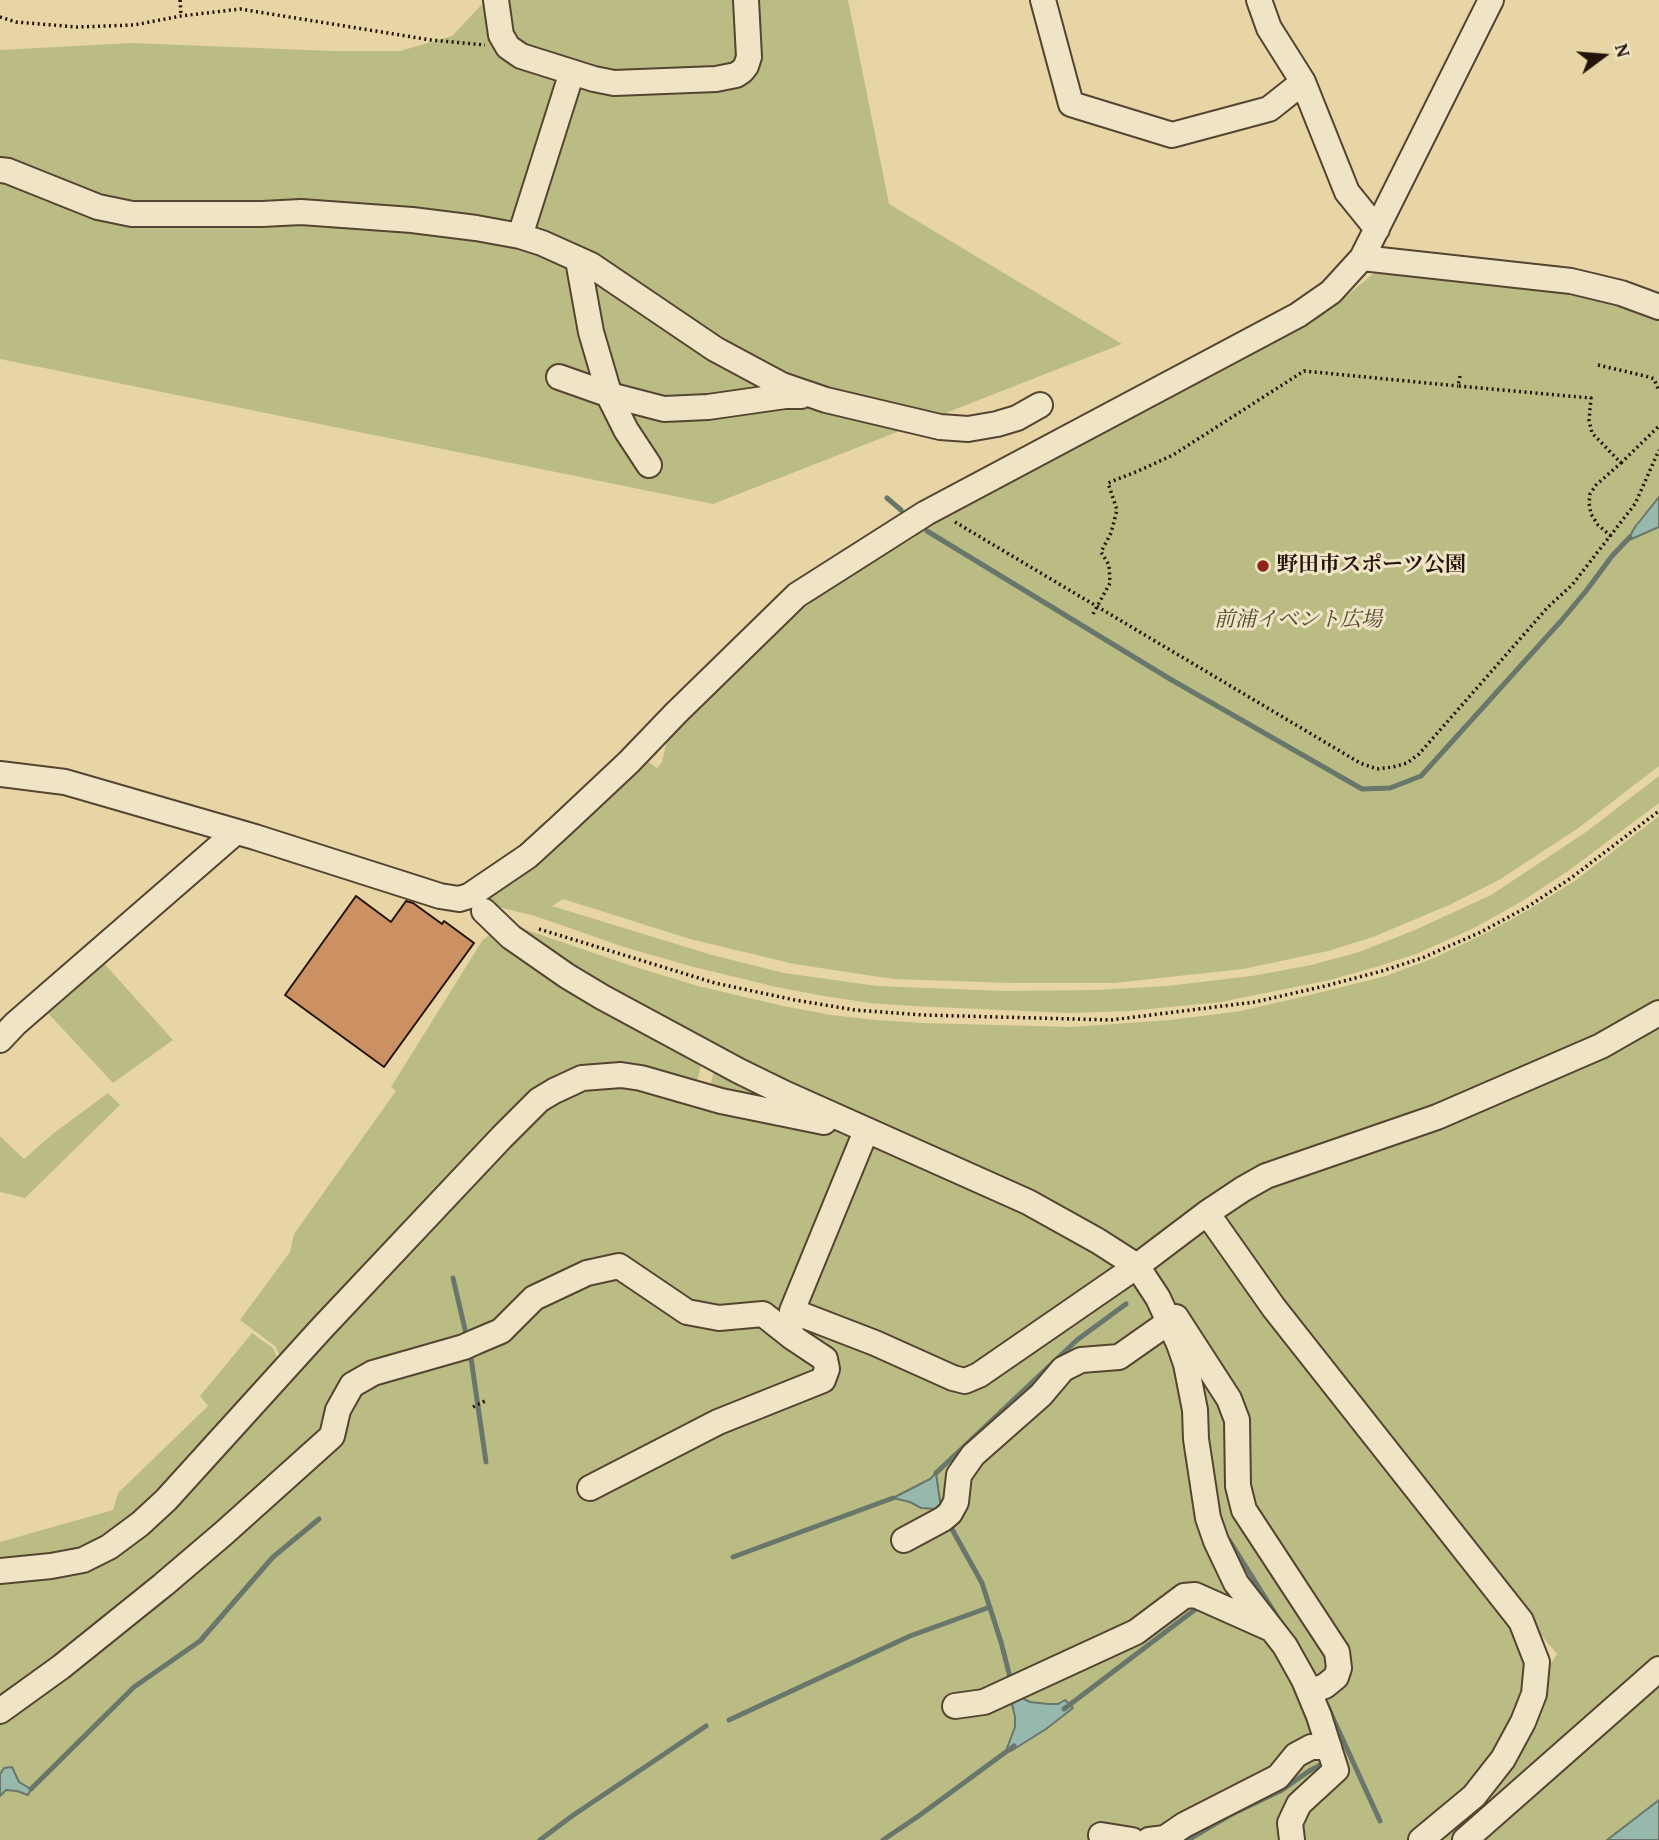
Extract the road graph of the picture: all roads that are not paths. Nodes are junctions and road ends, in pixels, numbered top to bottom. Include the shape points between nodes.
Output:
1 (496, 0) edge
2 (746, 0) edge
3 (1043, 0) edge
4 (1259, 0) edge
5 (1491, 0) edge
6 (572, 72) junction
7 (1303, 82) junction
8 (0, 170) edge
9 (1377, 229) junction
10 (520, 236) junction
11 (1362, 258) junction
12 (578, 260) junction
13 (1659, 307) edge
14 (559, 377) dead end
15 (610, 395) junction
16 (812, 396) junction
17 (1040, 405) dead end
18 (649, 466) dead end
19 (0, 774) edge
20 (236, 832) junction
21 (476, 903) junction
22 (523, 925) road end
23 (1659, 1013) edge
24 (0, 1040) edge
25 (705, 1053) junction
26 (693, 1093) junction
27 (866, 1131) junction
28 (1207, 1213) junction
29 (1137, 1266) junction
30 (792, 1311) junction
31 (1169, 1321) junction
32 (793, 1337) junction
33 (590, 1488) dead end
34 (904, 1540) dead end
35 (0, 1571) edge
36 (1272, 1630) junction
37 (1659, 1669) edge
38 (1316, 1690) junction
39 (955, 1706) dead end
40 (0, 1712) edge
41 (1331, 1755) junction
42 (1101, 1835) dead end
43 (1132, 1840) edge
44 (1149, 1840) edge
45 (1292, 1840) edge
46 (1421, 1840) edge
47 (1465, 1840) edge

1 - 6 street via 501,35 508,47 521,56
2 - 6 street via 749,57 736,75 614,83
3 - 7 street via 1072,104 1084,108 1172,135 1269,109
4 - 7 street via 1269,28
5 - 9 street
6 - 10 street
7 - 9 street via 1347,192
8 - 10 street via 98,207 132,214 301,212 412,220
9 - 11 street
10 - 12 street
11 - 13 street via 1572,281
11 - 21 street via 1331,292 1298,314 933,509 797,595 629,762
12 - 15 street via 597,360
12 - 16 street via 715,349
14 - 15 street
15 - 16 street via 664,409
15 - 18 street
16 - 17 street via 940,427 968,429 1017,418
19 - 20 street via 65,782
20 - 21 street via 440,896
20 - 24 street
21 - 22 street
21 - 25 street via 511,937 567,976
23 - 28 street via 1601,1046 1437,1117 1266,1176
25 - 26 street via 702,1086
25 - 27 street
26 - 27 street
26 - 35 street via 621,1075 582,1078 539,1100 139,1524 83,1560
27 - 29 street via 1028,1202
27 - 30 street
28 - 29 street
28 - 46 street via 1275,1308 1521,1621 1537,1662 1534,1694 1503,1759 1474,1796
29 - 30 street via 965,1381
29 - 31 street
30 - 32 street
31 - 34 street via 1119,1357 1081,1360 1063,1369 1041,1395 973,1455 959,1475 956,1502 947,1516
31 - 36 street via 1186,1364 1208,1518 1233,1577
31 - 38 street via 1176,1317 1237,1420 1238,1486 1244,1510 1337,1652 1336,1677
32 - 33 street via 825,1359 823,1380 718,1422
32 - 40 street via 763,1314 719,1318 687,1312 619,1266 587,1273 534,1298 501,1331 373,1373 352,1385 338,1410 332,1436 163,1585
36 - 38 street
36 - 39 street via 1195,1595 1184,1596 1136,1632 984,1702
37 - 47 street
38 - 41 street
41 - 44 street via 1311,1747 1296,1755 1278,1777 1165,1838
41 - 45 street via 1336,1770 1299,1804 1290,1824
42 - 43 street

